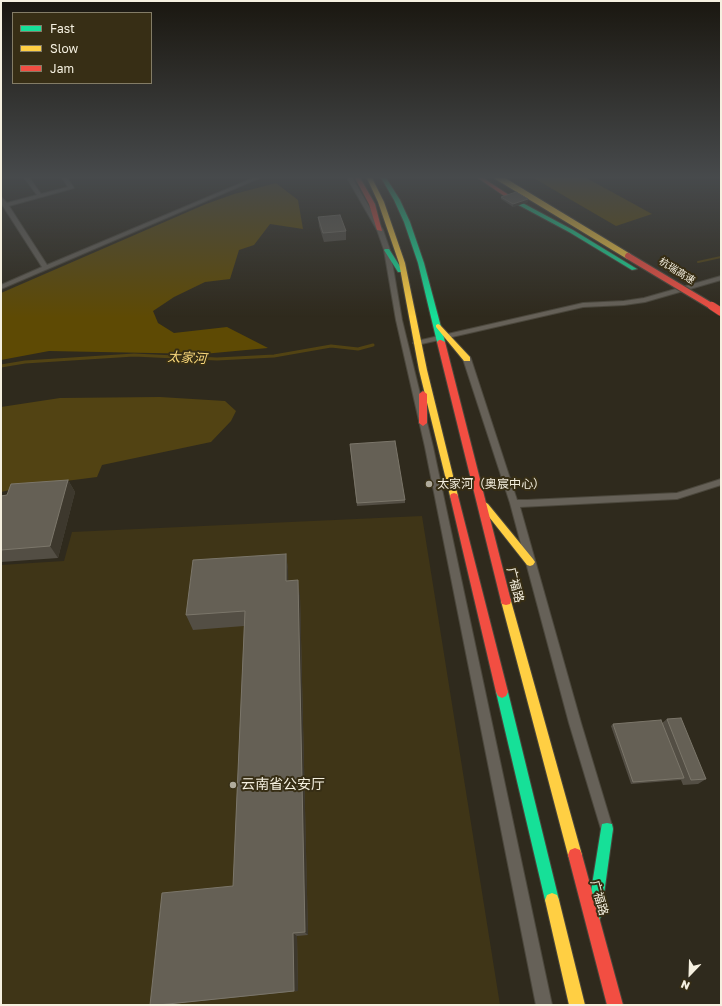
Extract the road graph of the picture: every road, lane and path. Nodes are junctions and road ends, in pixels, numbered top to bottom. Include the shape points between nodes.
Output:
1 (17, 223) edge
2 (151, 223) edge
3 (378, 223) edge
4 (389, 223) edge
5 (407, 223) edge
6 (556, 223) edge
7 (574, 223) edge
8 (380, 230) joint
9 (387, 250) junction
10 (46, 268) junction
11 (405, 278) junction
12 (721, 278) edge
13 (690, 280) dead end
14 (1, 286) edge
15 (709, 291) dead end
16 (683, 300) dead end
17 (721, 312) edge
18 (443, 337) junction
19 (417, 343) junction
20 (467, 359) joint
21 (422, 370) junction
22 (423, 423) junction
23 (721, 482) edge
24 (482, 503) junction
25 (514, 503) junction
26 (530, 562) junction
27 (607, 829) joint
28 (593, 923) junction
29 (544, 1005) edge
30 (577, 1005) edge
31 (615, 1005) edge

1 - 10 street
2 - 10 street
3 - 8 main road
4 - 11 main road via 399,249
5 - 18 main road, 广福路 via 421,263 436,323
6 - 16 main road
7 - 17 main road, 杭瑞高速, bridge
8 - 9 street
9 - 11 main road
9 - 22 street via 399,320
10 - 14 street
11 - 19 main road
12 - 18 street via 645,300 583,305
13 - 15 main road, 杭瑞高速
18 - 19 street
18 - 20 main road
18 - 24 main road, 广福路
19 - 21 main road
20 - 25 street
21 - 22 main road
21 - 30 main road via 484,615
22 - 29 street
23 - 25 street via 677,496
24 - 26 main road
24 - 28 main road, 广福路
25 - 26 street
26 - 27 street
27 - 28 main road
28 - 31 main road, 广福路

